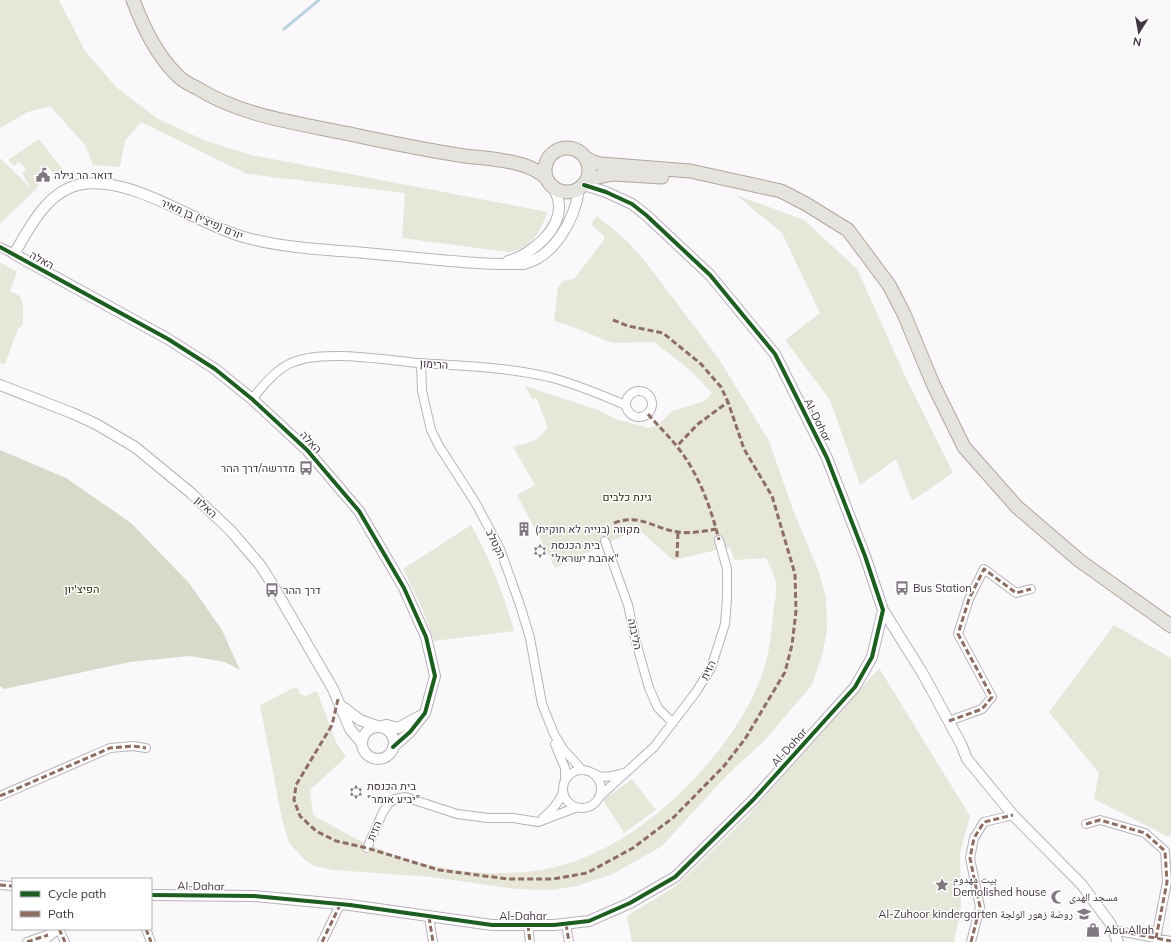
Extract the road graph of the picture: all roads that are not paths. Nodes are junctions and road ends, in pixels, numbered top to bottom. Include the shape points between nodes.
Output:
1 (133, 0) edge
2 (586, 158) junction
3 (548, 160) junction
4 (507, 162) junction
5 (550, 183) junction
6 (746, 183) junction
7 (583, 184) junction
8 (0, 247) edge
9 (14, 254) junction
10 (496, 264) junction
11 (421, 363) junction
12 (0, 385) edge
13 (252, 399) junction
14 (625, 405) dead end
15 (719, 540) dead end
16 (605, 541) dead end
17 (1031, 589) dead end
18 (883, 610) junction
19 (1171, 626) edge
20 (340, 705) junction
21 (425, 713) junction
22 (949, 721) junction
23 (673, 723) junction
24 (380, 726) junction
25 (554, 734) junction
26 (362, 742) junction
27 (393, 747) junction
28 (146, 748) dead end
29 (582, 770) junction
30 (592, 772) junction
31 (625, 773) junction
32 (565, 778) junction
33 (562, 792) junction
34 (0, 796) edge
35 (600, 796) junction
36 (575, 808) junction
37 (1013, 815) junction
38 (538, 822) junction
39 (1086, 824) dead end
40 (367, 848) dead end
41 (0, 885) edge
42 (12, 886) edge
43 (152, 895) edge
44 (340, 904) junction
45 (429, 918) junction
46 (566, 924) junction
47 (528, 925) junction
48 (56, 930) edge
49 (59, 930) edge
50 (146, 930) edge
51 (1113, 930) junction
52 (44, 938) edge
53 (1156, 938) junction
54 (1171, 940) edge
55 (27, 942) edge
56 (65, 942) edge
57 (151, 942) edge
58 (322, 942) edge
59 (433, 942) edge
60 (530, 942) edge
61 (568, 942) edge
62 (971, 942) edge
63 (1118, 942) edge

1 - 4 main road via 142,25 161,57 180,78 215,100 247,112 311,126 430,151
2 - 3 main road via 576,149 562,148
2 - 6 main road via 601,164 690,171
2 - 7 main road via 589,172
3 - 4 main road
3 - 5 main road via 545,170
4 - 5 main road via 538,170
5 - 7 main road via 565,192
5 - 10 street, יורם (פיצ'י) בן מאיר via 558,199 553,226 545,238 526,254
6 - 7 main road via 613,174
6 - 19 main road via 781,191 848,230 889,285 964,447 1017,507 1080,561
7 - 10 street, יורם (פיצ'י) בן מאיר via 564,231 543,256 524,264
7 - 18 street, Al-Dahar via 632,204 646,215 710,275 775,354 827,458
8 - 9 street
9 - 10 street, יורם (פיצ'י) בן מאיר via 45,206 62,191 83,184 107,184 135,191 232,233 266,242
9 - 13 street, האלה via 168,339 215,369
11 - 13 street, הרימון via 349,357 305,359 287,365 267,381
11 - 14 street, הרימון via 521,371 595,391
11 - 25 street, הקטלב via 422,391 431,430 500,549 530,638 542,704
12 - 20 street, האלון via 72,413 135,447 210,511 260,565
13 - 21 street, האלה via 307,450 358,511 395,571 426,637 432,659 435,676
15 - 23 street, הזית via 727,569 725,624 711,668
16 - 23 street, הליבנה via 620,579 649,688 658,708
17 - 22 street via 1016,593 984,569 969,599 958,634 992,697 982,709
18 - 22 street
18 - 46 street, Al-Dahar via 872,657 855,687 754,799 675,876 630,903 589,921
20 - 24 street, האלון via 360,720
20 - 26 street, האלון via 350,729
21 - 24 street via 398,728
21 - 27 street, האלה via 410,732
22 - 37 street via 967,759
23 - 31 street, הזית via 654,747
24 - 26 street via 367,731
24 - 27 street via 390,734
25 - 29 street, הקטלב via 563,750
25 - 32 street, הקטלב via 554,742 565,768
26 - 27 street via 366,754 374,759 387,756
28 - 34 street via 110,748
29 - 30 street
29 - 32 street via 570,773
30 - 31 street via 598,777
30 - 35 street via 601,785
31 - 35 street, הזית
32 - 33 street
33 - 36 street
33 - 38 street via 555,807
35 - 36 street via 589,807
36 - 38 street, הזית
37 - 51 street via 1082,885
37 - 62 street via 984,822 974,838 970,858 980,907
38 - 40 street, הזית via 457,814 405,797 389,803 376,824
39 - 53 street via 1100,820 1145,833 1165,851 1167,882
41 - 42 street
43 - 44 street, Al-Dahar via 254,896
44 - 45 street, Al-Dahar
44 - 58 street
45 - 47 street, Al-Dahar via 492,925
45 - 59 street
46 - 47 street, Al-Dahar
46 - 61 street
47 - 60 street
48 - 52 street
49 - 56 street
50 - 57 street
51 - 53 street
51 - 63 street
52 - 55 street
53 - 54 street

